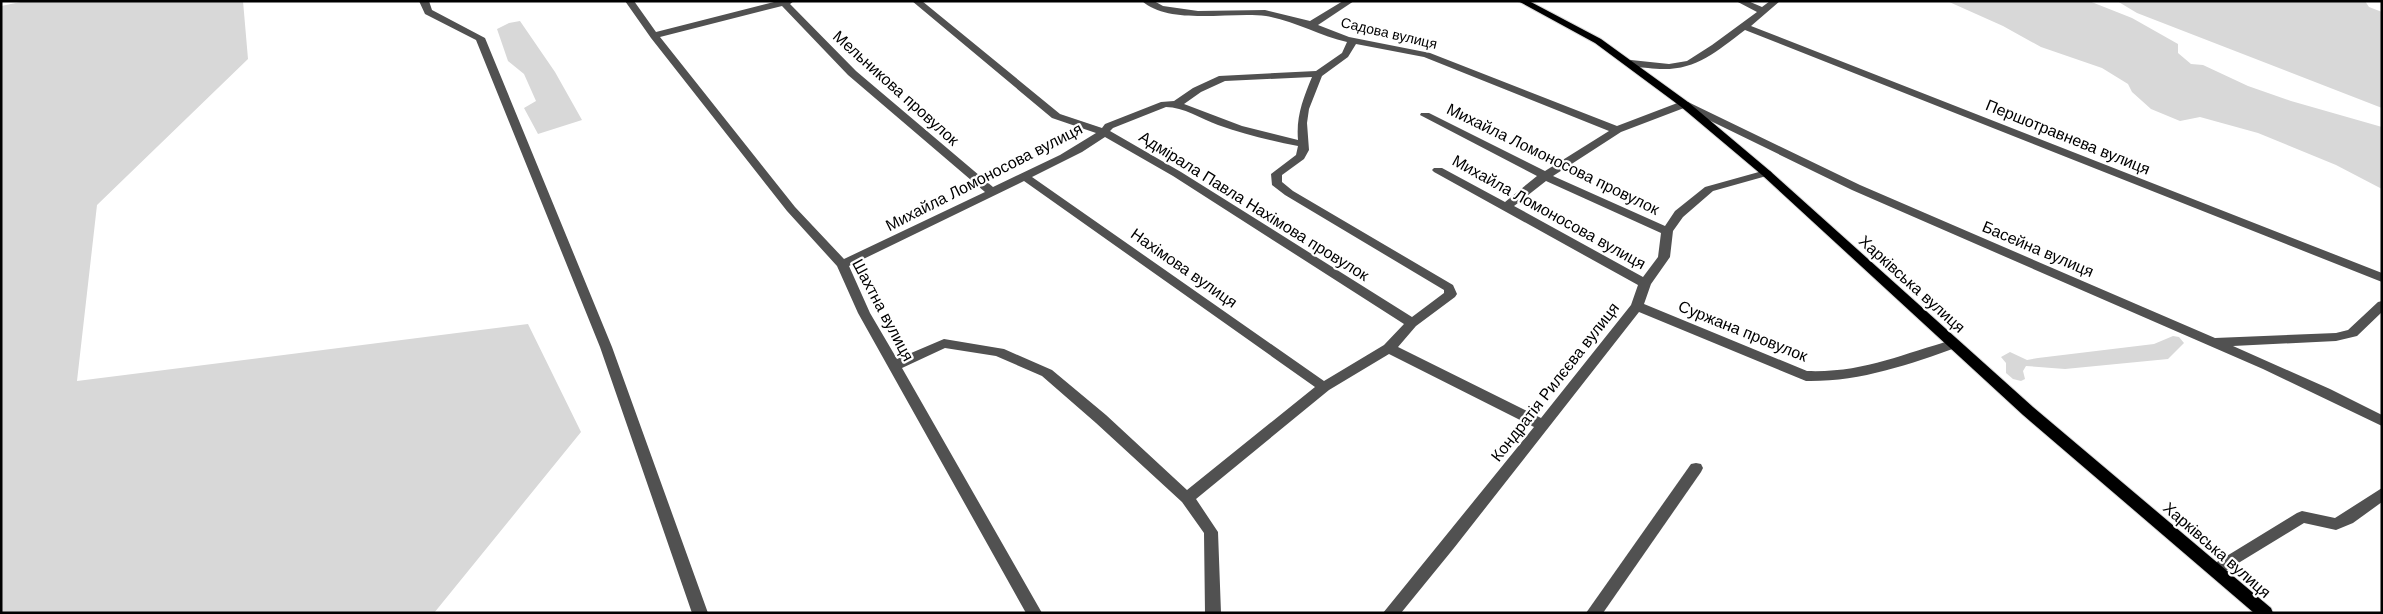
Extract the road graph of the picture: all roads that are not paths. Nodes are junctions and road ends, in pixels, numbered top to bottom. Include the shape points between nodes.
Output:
1 (424, 1) edge
2 (629, 1) edge
3 (916, 1) edge
4 (1146, 1) edge
5 (1350, 1) edge
6 (1522, 1) edge
7 (1740, 1) edge
8 (1776, 1) edge
9 (787, 2) edge
10 (1763, 11) junction
11 (1310, 25) junction
12 (1743, 26) junction
13 (654, 36) junction
14 (1353, 40) junction
15 (1632, 63) junction
16 (1318, 74) junction
17 (1170, 104) junction
18 (1684, 104) junction
19 (1424, 115) dead end
20 (1617, 130) junction
21 (1104, 132) junction
22 (1303, 144) junction
23 (1438, 170) dead end
24 (1766, 173) junction
25 (1024, 176) junction
26 (1545, 176) junction
27 (992, 192) junction
28 (1507, 206) junction
29 (1667, 231) junction
30 (842, 264) junction
31 (2382, 278) edge
32 (1645, 282) junction
33 (1637, 306) junction
34 (2381, 307) edge
35 (1412, 323) junction
36 (2212, 342) junction
37 (1953, 344) junction
38 (1389, 348) junction
39 (894, 366) junction
40 (1324, 387) junction
41 (2382, 421) edge
42 (1543, 425) junction
43 (1696, 468) dead end
44 (2382, 494) edge
45 (1187, 498) junction
46 (2216, 570) junction
47 (700, 613) edge
48 (1034, 613) edge
49 (1213, 613) edge
50 (1391, 613) edge
51 (1594, 613) edge
52 (2265, 613) edge

1 - 47 street via 428,12 480,38 606,346
2 - 13 street, Шахтна вулиця
3 - 21 street, Адмірала Павла Нахімова провулок via 1056,116
4 - 11 street, Садова вулиця via 1161,8 1198,14 1265,13
5 - 11 street
6 - 15 main road, Харківська вулиця
7 - 10 street
8 - 10 street
9 - 13 street
9 - 27 street, Мельникова провулок via 852,73
10 - 12 street
11 - 14 street, Садова вулиця
12 - 15 street via 1684,66
12 - 31 street, Першотравнева вулиця
13 - 30 street, Шахтна вулиця via 791,210
14 - 16 street via 1344,55
14 - 20 street, Садова вулиця via 1428,55
15 - 18 main road, Харківська вулиця
16 - 17 street, Михайла Ломоносова вулиця via 1223,78
16 - 22 street via 1304,109
17 - 21 street, Михайла Ломоносова вулиця via 1108,126
17 - 22 street via 1265,137
18 - 20 street
18 - 24 main road, Харківська вулиця
18 - 36 street, Басейна вулиця via 1882,201
19 - 26 street, Михайла Ломоносова провулок
20 - 26 street
21 - 25 street, Михайла Ломоносова вулиця
21 - 35 street, Адмірала Павла Нахімова провулок via 1225,203
22 - 35 street via 1300,157 1277,174 1276,183 1449,288 1451,294 1444,301
23 - 28 street, Михайла Ломоносова вулиця
24 - 29 street via 1710,189 1679,214
24 - 37 main road, Харківська вулиця
25 - 27 street, Михайла Ломоносова вулиця
25 - 40 street, Нахімова вулиця
26 - 28 street
26 - 29 street, Михайла Ломоносова провулок
27 - 30 street, Михайла Ломоносова вулиця
28 - 32 street, Михайла Ломоносова вулиця
29 - 32 street, Кондратія Рилєєва вулиця via 1664,257
30 - 39 street, Шахтна вулиця via 864,313
32 - 33 street, Кондратія Рилєєва вулиця
33 - 37 street, Суржана провулок via 1806,376 1845,375 1914,358
33 - 42 street, Кондратія Рилєєва вулиця
34 - 36 street via 2352,333 2336,337
35 - 38 street
36 - 41 street, Басейна вулиця
37 - 46 main road, Харківська вулиця via 2028,412
38 - 40 street
38 - 42 street
39 - 45 street via 944,343 999,352 1047,374
39 - 48 street, Шахтна вулиця
40 - 45 street
42 - 50 street, Кондратія Рилєєва вулиця
43 - 51 street
44 - 46 street via 2336,524 2302,517
45 - 49 street via 1211,532
46 - 52 main road, Харківська вулиця

